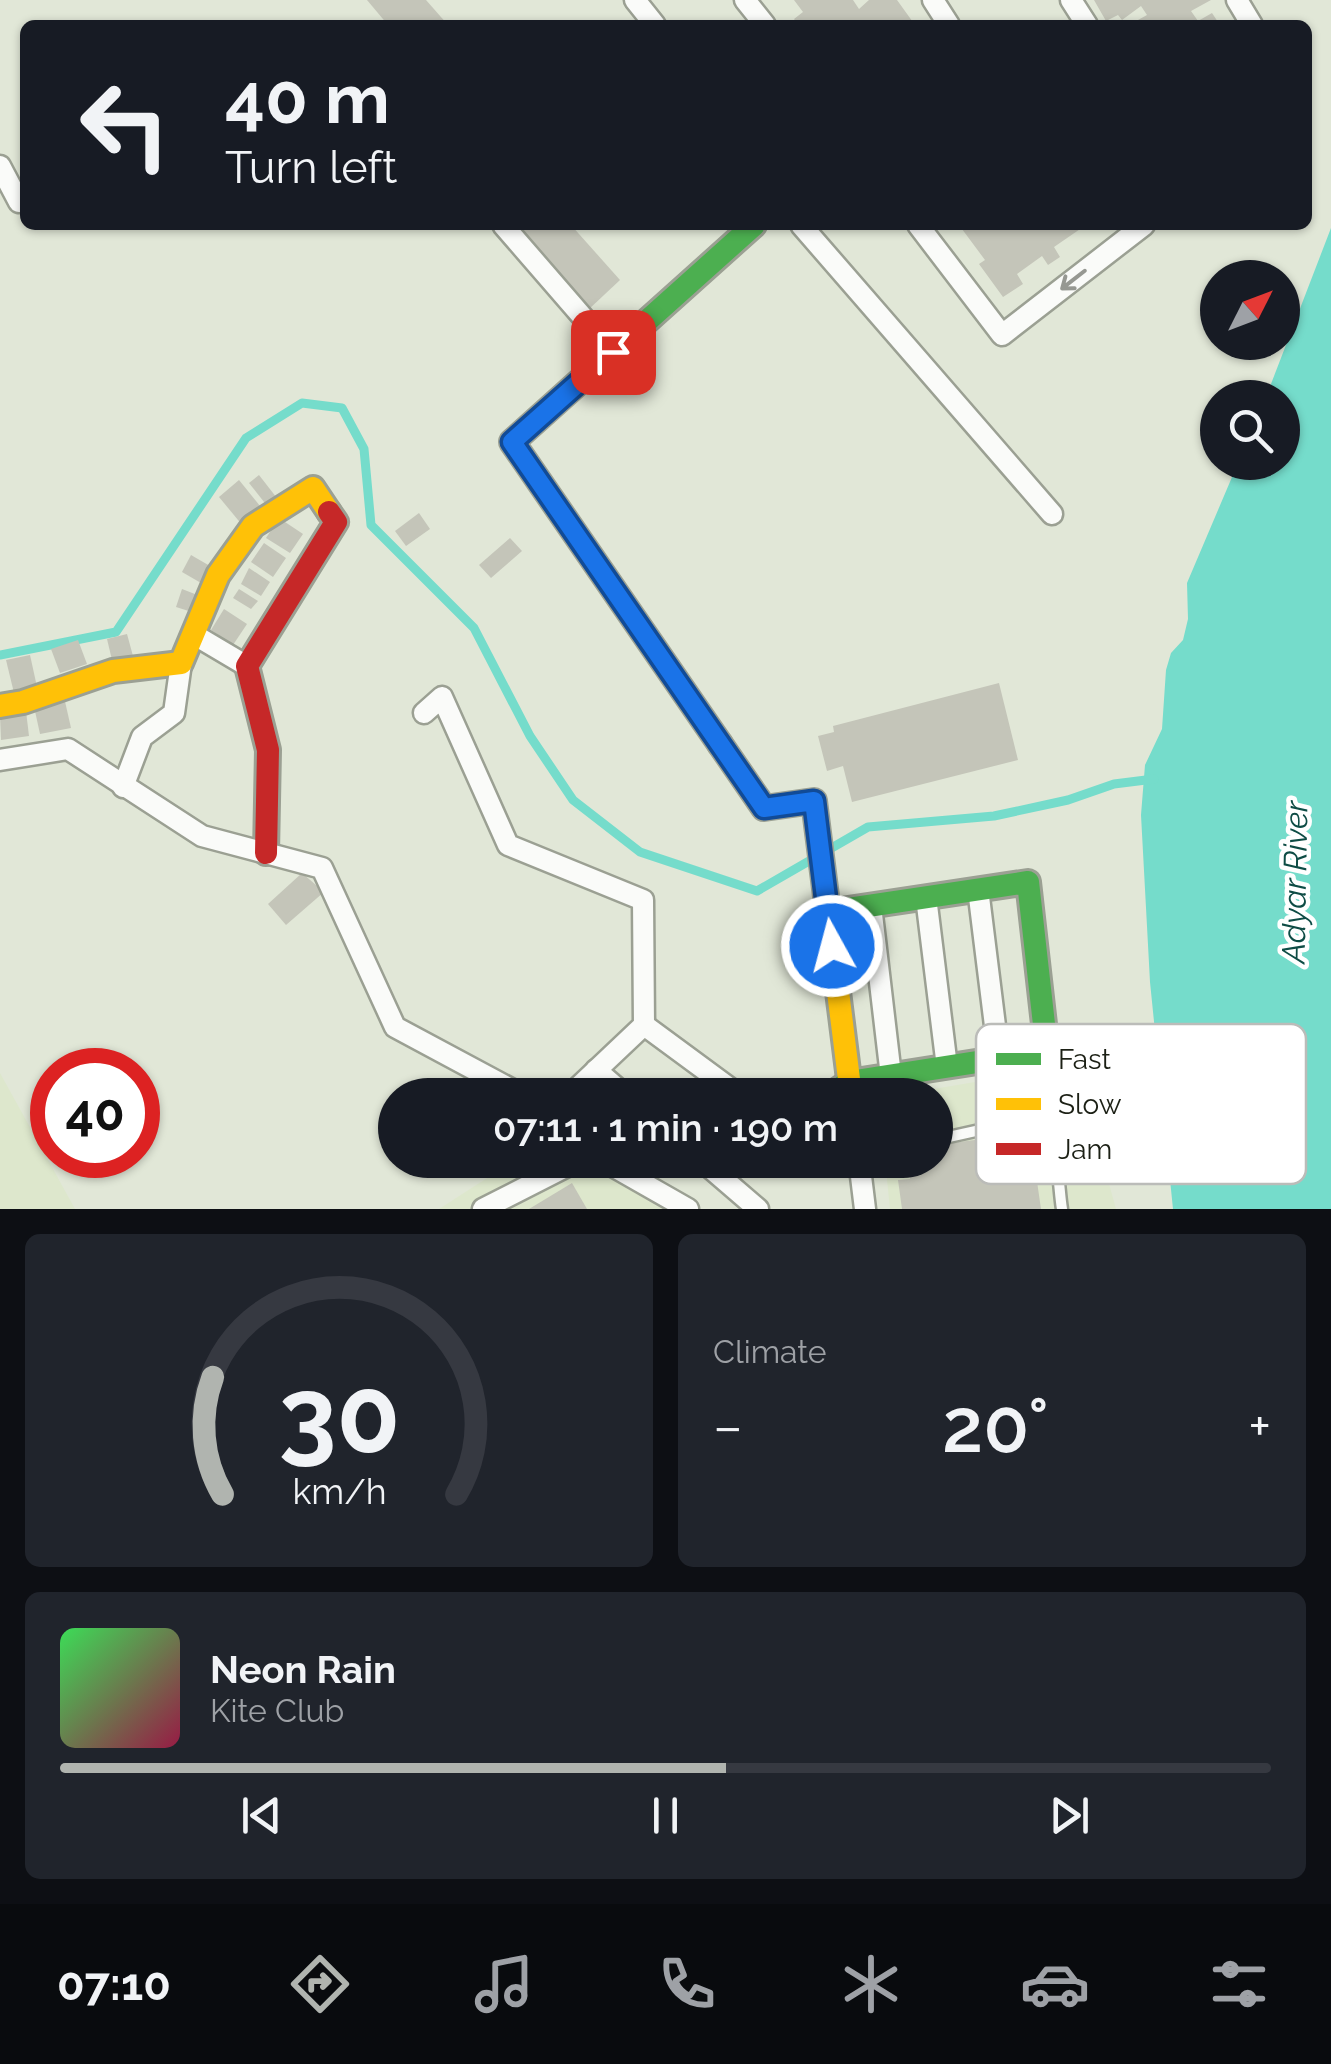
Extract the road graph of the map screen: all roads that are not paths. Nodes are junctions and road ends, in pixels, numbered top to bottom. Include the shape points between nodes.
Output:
1 (635, 0) edge
2 (744, 0) edge
3 (651, 20) edge
4 (761, 20) edge
5 (0, 166) edge
6 (15, 204) edge
7 (507, 230) edge
8 (748, 230) edge
9 (805, 230) edge
10 (922, 230) edge
11 (1138, 230) edge
12 (613, 352) junction
13 (1052, 514) dead end
14 (193, 634) junction
15 (181, 663) junction
16 (248, 666) junction
17 (0, 706) edge
18 (424, 713) dead end
19 (0, 760) edge
20 (123, 786) junction
21 (266, 853) junction
22 (978, 889) junction
23 (926, 897) junction
24 (871, 906) junction
25 (828, 912) junction
26 (995, 1024) edge
27 (1044, 1024) edge
28 (644, 1025) junction
29 (976, 1062) edge
30 (947, 1067) junction
31 (596, 1070) junction
32 (891, 1076) junction
33 (490, 1078) edge
34 (588, 1078) edge
35 (605, 1078) edge
36 (715, 1078) edge
37 (842, 1078) edge
38 (885, 1078) edge
39 (544, 1178) edge
40 (634, 1178) edge
41 (722, 1178) edge
42 (861, 1178) edge
43 (1058, 1184) edge
44 (483, 1209) edge
45 (688, 1209) edge
46 (758, 1209) edge
47 (865, 1209) edge
48 (1062, 1209) edge

1 - 3 street
2 - 4 street
5 - 6 street
7 - 12 street
8 - 12 street
9 - 13 street
11 -> 10 street via 1002,335
12 - 25 street via 512,442 764,808 814,801
14 - 15 street
14 - 16 street
14 - 16 street via 218,575 253,526 313,488 336,522
15 - 17 street via 113,671
15 - 20 street via 174,713 142,738
16 - 21 street via 268,750
18 - 28 street via 442,697 508,846 643,900
19 - 20 street via 68,749
20 - 21 street via 202,836
21 - 33 street via 322,868 395,1027
22 - 23 street
22 - 26 street
22 - 27 street via 1028,882
23 - 24 street
23 - 30 street
24 - 25 street
24 - 32 street
25 - 37 street
28 - 31 street
28 - 36 street
29 - 30 street
30 - 32 street
31 - 34 street
31 - 35 street
32 - 38 street
39 - 44 street
40 - 45 street
41 - 46 street
42 - 47 street
43 - 48 lane

